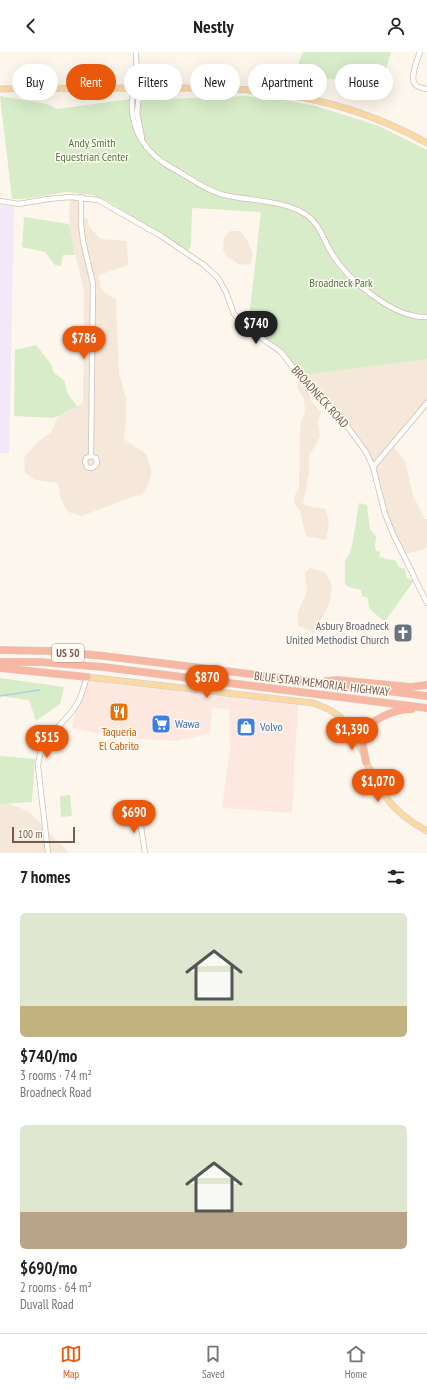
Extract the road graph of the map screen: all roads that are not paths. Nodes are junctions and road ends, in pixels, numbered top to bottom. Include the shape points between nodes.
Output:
1 (136, 52) edge
2 (420, 52) edge
3 (136, 64) edge
4 (124, 88) edge
5 (182, 88) edge
6 (0, 89) edge
7 (427, 89) edge
8 (139, 100) edge
9 (427, 143) edge
10 (81, 197) junction
11 (0, 201) edge
12 (427, 317) edge
13 (427, 403) edge
14 (91, 456) dead end
15 (373, 467) junction
16 (427, 603) edge
17 (0, 650) edge
18 (0, 662) edge
19 (0, 668) edge
20 (86, 677) junction
21 (316, 683) junction
22 (427, 685) edge
23 (427, 696) edge
24 (427, 708) edge
25 (362, 729) junction
26 (354, 733) junction
27 (366, 762) junction
28 (142, 814) dead end
29 (427, 830) edge
30 (48, 853) edge
31 (145, 853) edge

1 - 3 street
2 - 7 street via 413,80 417,86
4 - 6 main road
5 - 9 main road via 270,92 327,103 365,115
8 - 12 street via 142,140 160,161 212,191 300,210 313,221 332,255 346,272 370,294 403,312
10 - 11 street, BROADNECK ROAD via 19,204
10 - 14 street via 83,241 93,284
10 - 15 street, BROADNECK ROAD via 98,200 133,219 204,265 218,278 234,314 247,328 281,352 306,384 342,419 366,452
13 - 15 street
15 - 16 street, BROADNECK ROAD via 385,514
17 - 21 highway, BLUE STAR MEMORIAL HIGHWAY / US 50 via 50,651
18 - 24 highway, BLUE STAR MEMORIAL HIGHWAY / US 50 via 103,667
19 - 20 highway
20 - 26 main road via 313,704 328,708 337,714
20 - 30 street via 77,704 45,742 39,756
21 - 22 highway via 337,680 404,686
21 - 23 highway, BLUE STAR MEMORIAL HIGHWAY / US 50
24 - 25 highway via 394,711
25 - 26 highway
25 - 27 highway
26 - 27 main road
27 - 29 main road via 383,795 393,807 415,825
28 - 31 street

